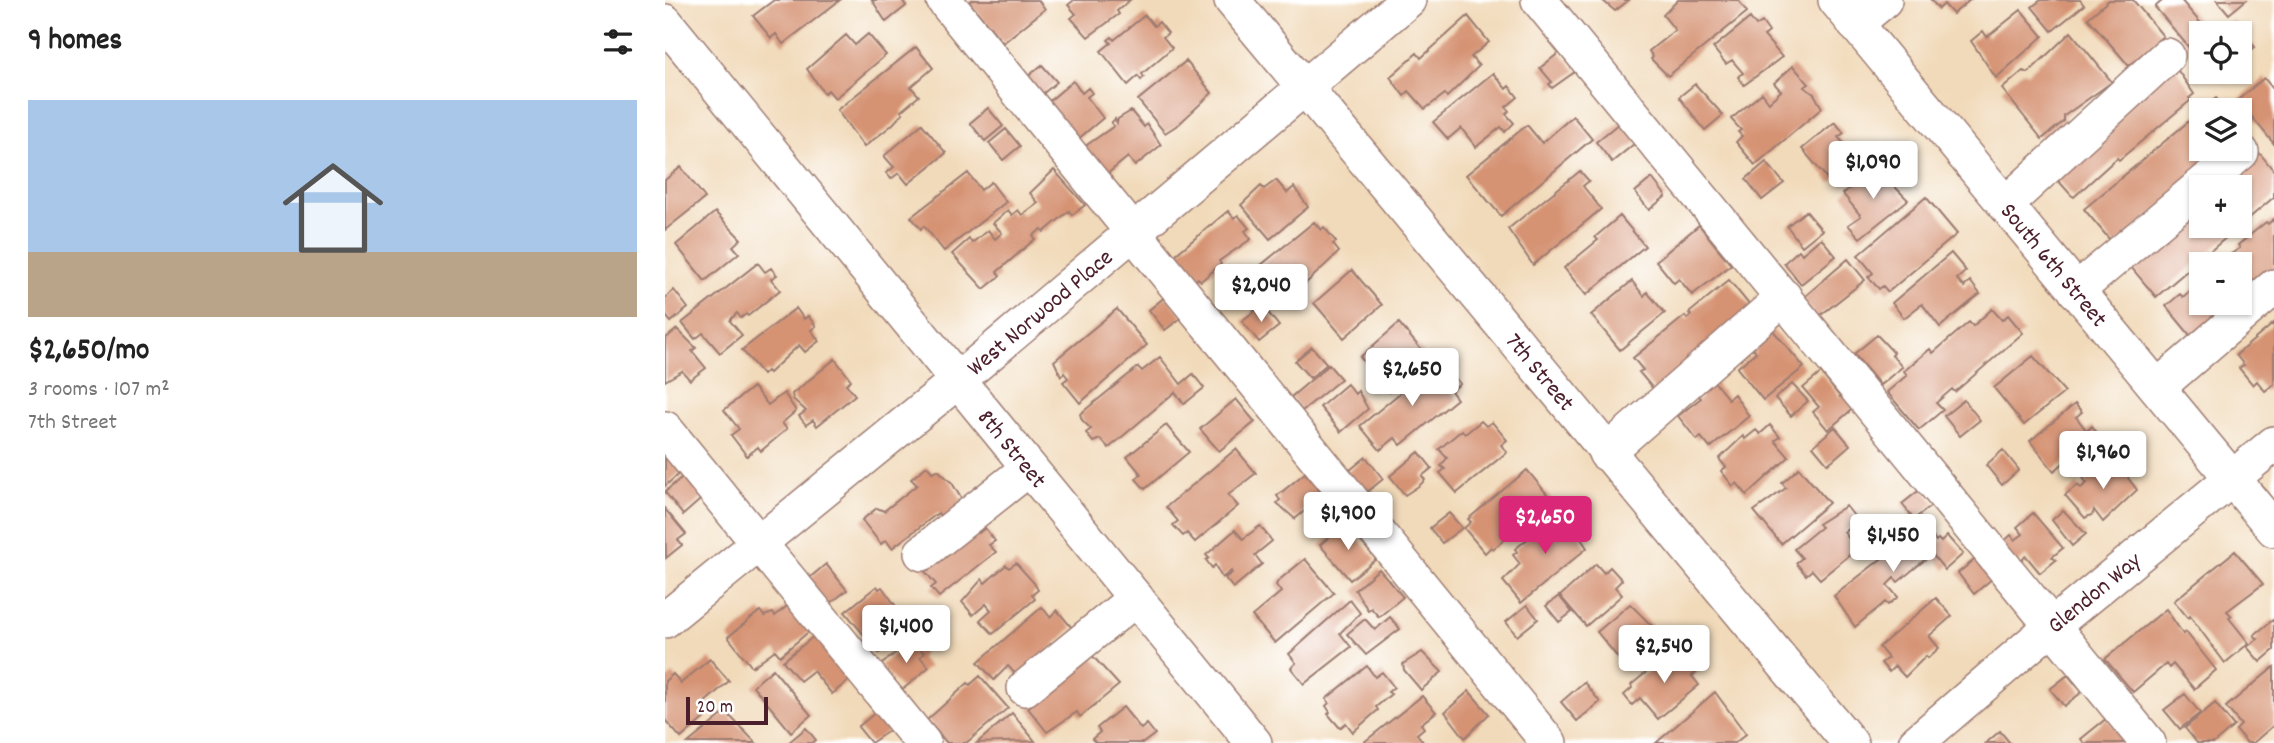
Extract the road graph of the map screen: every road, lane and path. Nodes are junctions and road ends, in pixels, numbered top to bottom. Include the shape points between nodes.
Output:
1 (944, 0) edge
2 (1232, 0) edge
3 (1408, 0) edge
4 (1539, 0) edge
5 (1884, 0) edge
6 (1846, 12) edge
7 (665, 22) edge
8 (2167, 56) dead end
9 (1304, 88) junction
10 (2230, 161) edge
11 (2006, 204) junction
12 (1130, 232) junction
13 (2274, 287) edge
14 (2076, 291) junction
15 (1784, 298) junction
16 (958, 379) junction
17 (2159, 386) junction
18 (665, 429) edge
19 (2274, 444) edge
20 (1606, 453) junction
21 (1030, 468) junction
22 (2233, 478) junction
23 (2274, 529) edge
24 (757, 542) junction
25 (922, 553) dead end
26 (1136, 598) junction
27 (665, 620) edge
28 (2052, 626) junction
29 (1025, 688) dead end
30 (923, 743) edge
31 (1254, 743) edge
32 (1549, 743) edge
33 (1850, 743) edge
34 (1916, 743) edge
35 (2148, 743) edge

1 - 12 street
2 - 9 street, 7th Street
3 - 9 street, West Norwood Place
4 - 15 street
5 - 6 street
6 - 11 street, South 6th Street
7 - 16 street, 8th Street
8 - 11 street
9 - 12 street, West Norwood Place
9 - 20 street, 7th Street
10 - 14 street
11 - 14 street, South 6th Street
12 - 16 street, West Norwood Place
12 - 32 street
13 - 17 street
14 - 17 street, South 6th Street
15 - 20 street
15 - 28 street
16 - 21 street, 8th Street
16 - 24 street, West Norwood Place
17 - 22 street, South 6th Street
18 - 24 street
19 - 22 street, Glendon Way
20 - 33 street, 7th Street
21 - 25 street
21 - 26 street, 8th Street
22 - 23 street, South 6th Street
22 - 28 street, Glendon Way
24 - 27 street, West Norwood Place
24 - 30 street
26 - 29 street
26 - 31 street, 8th Street
28 - 34 street, Glendon Way
28 - 35 street

